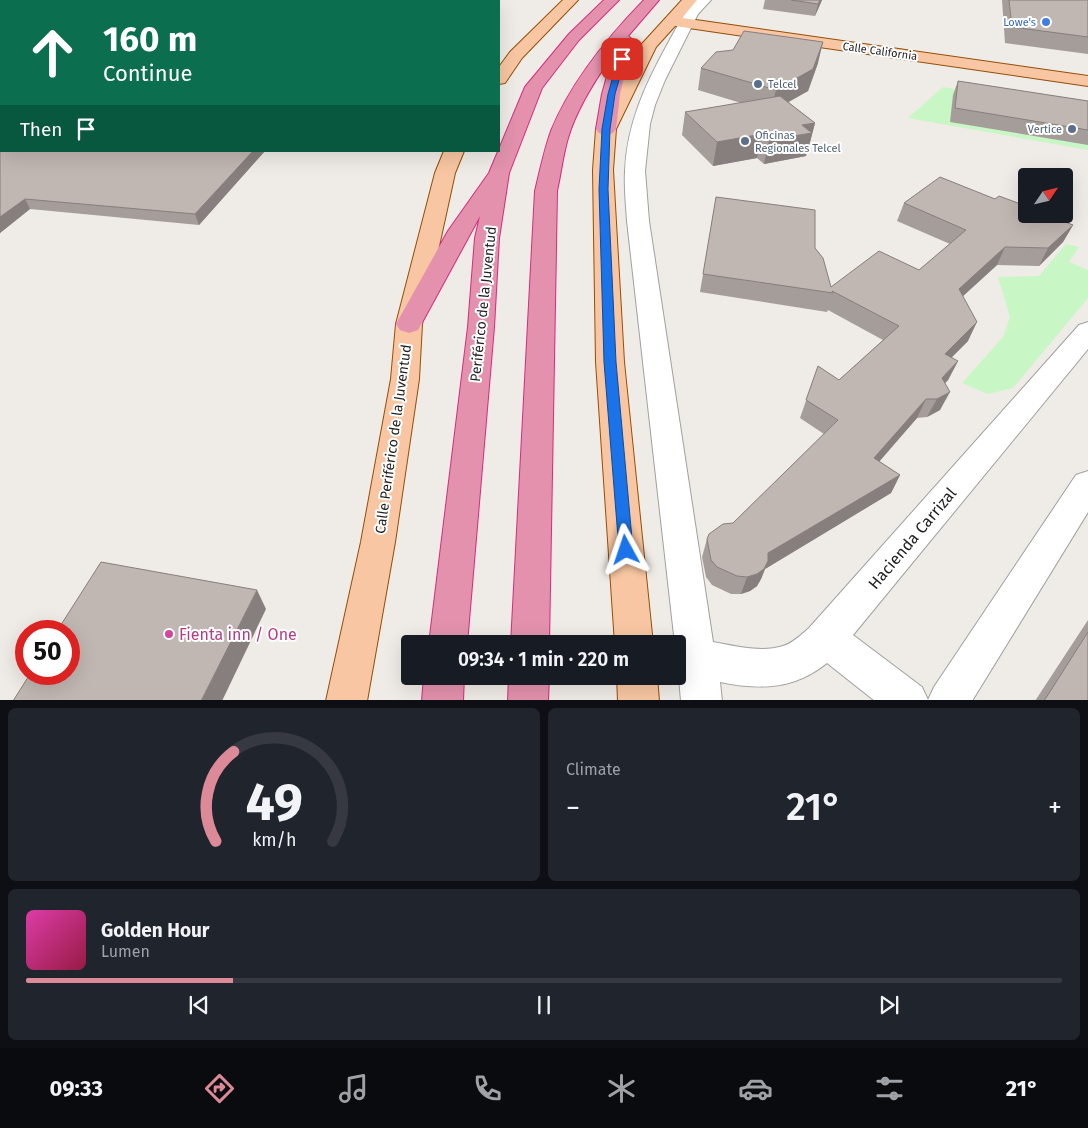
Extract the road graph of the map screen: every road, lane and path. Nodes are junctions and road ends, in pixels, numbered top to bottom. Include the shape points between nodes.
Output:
1 (557, 0) edge
2 (571, 0) edge
3 (612, 0) edge
4 (652, 0) edge
5 (704, 0) edge
6 (682, 15) edge
7 (627, 27) junction
8 (500, 57) edge
9 (500, 78) edge
10 (1088, 82) edge
11 (606, 129) junction
12 (454, 152) edge
13 (499, 172) junction
14 (409, 324) junction
15 (1083, 346) edge
16 (1088, 484) edge
17 (449, 635) edge
18 (530, 635) edge
19 (633, 635) edge
20 (826, 638) junction
21 (696, 658) junction
22 (443, 685) edge
23 (529, 685) edge
24 (638, 685) edge
25 (346, 700) edge
26 (442, 700) edge
27 (528, 700) edge
28 (639, 700) edge
29 (702, 700) edge
30 (908, 700) edge
31 (948, 700) edge

1 - 8 main road
2 - 9 main road via 516,55
3 - 13 highway, Periférico de la Juventud via 574,37 534,87
4 - 7 highway
5 - 6 street via 692,12
6 - 10 main road, Calle California
6 - 11 main road via 649,45
6 - 21 street via 646,105 635,171 638,221
7 - 11 highway
7 - 18 highway via 585,85 560,132 546,191
11 - 19 main road via 603,170 610,362
12 - 14 main road, Calle Periférico de la Juventud via 443,181
13 - 14 highway via 480,197
13 - 17 highway, Periférico de la Juventud via 487,238 481,327
14 - 25 main road, Calle Periférico de la Juventud via 405,379 380,532
15 - 20 street, Hacienda Carrizal
16 - 31 street
20 - 21 street, Hacienda Carrizal via 806,656 790,664 764,668
20 - 30 street
21 - 29 street
22 - 26 highway
23 - 27 highway
24 - 28 main road

